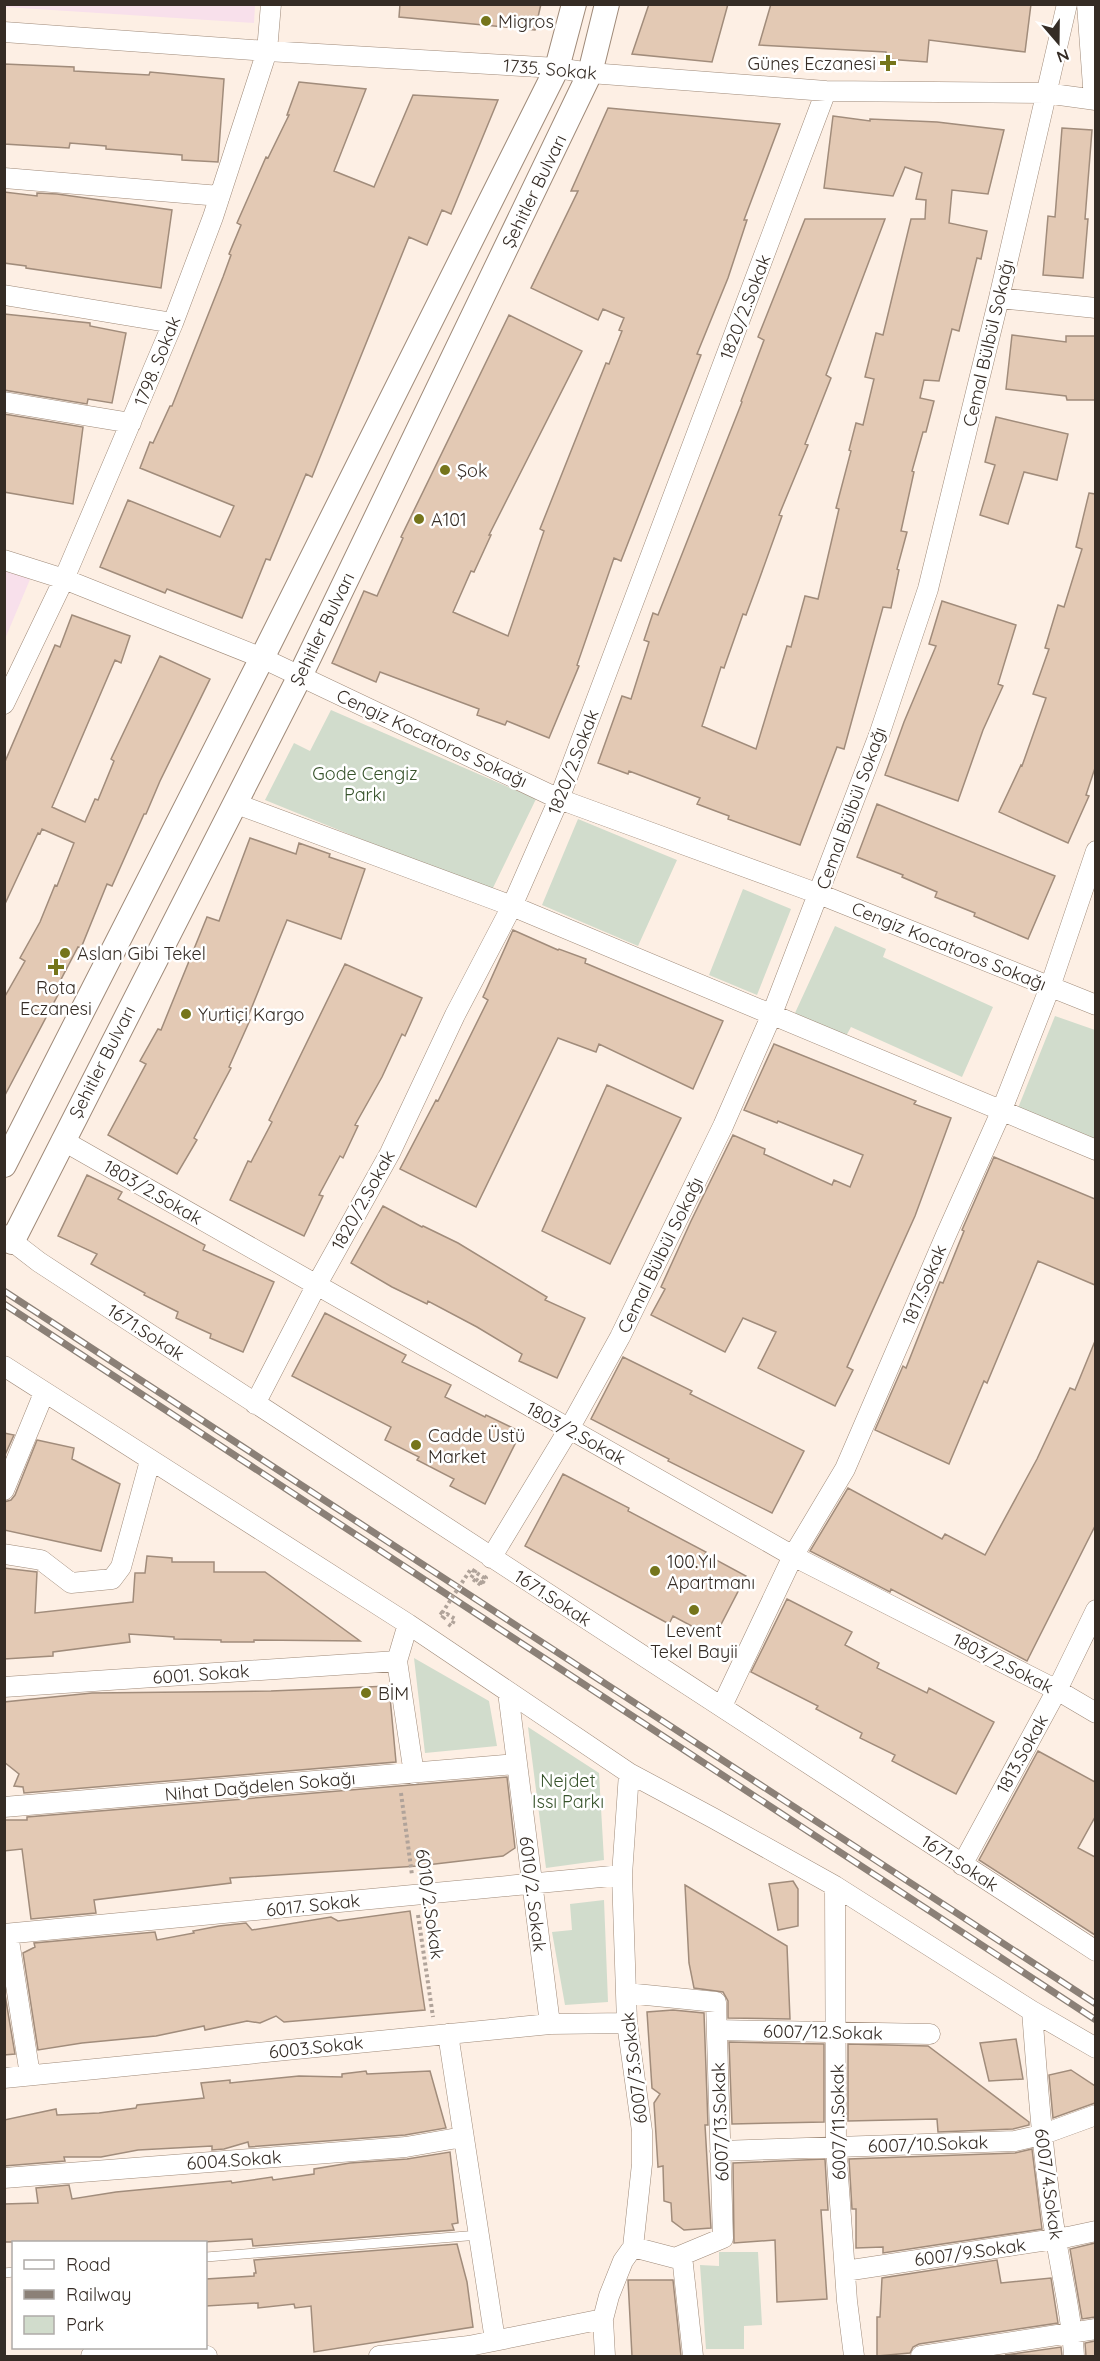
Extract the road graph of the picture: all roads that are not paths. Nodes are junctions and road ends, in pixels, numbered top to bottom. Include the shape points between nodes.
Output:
1 (271, 4) edge
2 (574, 4) edge
3 (607, 4) edge
4 (1067, 4) edge
5 (1087, 4) edge
6 (4, 32) edge
7 (267, 51) junction
8 (557, 68) junction
9 (590, 74) junction
10 (826, 91) junction
11 (1045, 93) junction
12 (1095, 100) edge
13 (4, 178) edge
14 (220, 196) junction
15 (4, 294) edge
16 (999, 298) junction
17 (1095, 308) edge
18 (173, 323) junction
19 (4, 402) edge
20 (131, 423) junction
21 (4, 560) edge
22 (64, 579) junction
23 (262, 658) junction
24 (300, 676) junction
25 (4, 679) edge
26 (4, 704) edge
27 (559, 799) junction
28 (234, 803) junction
29 (1095, 851) edge
30 (819, 894) junction
31 (512, 906) junction
32 (1050, 987) junction
33 (1095, 1005) edge
34 (772, 1014) junction
35 (1001, 1112) junction
36 (62, 1140) junction
37 (1095, 1150) edge
38 (4, 1165) edge
39 (8, 1239) edge
40 (316, 1286) junction
41 (4, 1366) edge
42 (44, 1393) junction
43 (255, 1404) junction
44 (569, 1429) junction
45 (150, 1461) junction
46 (4, 1490) edge
47 (4, 1554) edge
48 (793, 1556) junction
49 (491, 1558) junction
50 (1095, 1610) edge
51 (408, 1624) junction
52 (397, 1661) junction
53 (4, 1687) edge
54 (1057, 1690) junction
55 (508, 1692) junction
56 (722, 1706) junction
57 (1095, 1713) edge
58 (516, 1764) junction
59 (629, 1773) junction
60 (406, 1775) junction
61 (4, 1807) edge
62 (962, 1865) junction
63 (622, 1875) junction
64 (532, 1884) junction
65 (835, 1887) junction
66 (6, 1934) edge
67 (1095, 1952) edge
68 (626, 1993) junction
69 (1032, 2011) junction
70 (627, 2023) junction
71 (550, 2024) junction
72 (717, 2030) junction
73 (837, 2033) junction
74 (930, 2034) dead end
75 (442, 2035) junction
76 (1095, 2048) edge
77 (30, 2075) junction
78 (4, 2078) edge
79 (1095, 2115) edge
80 (1041, 2135) junction
81 (464, 2137) junction
82 (836, 2147) junction
83 (720, 2151) junction
84 (4, 2178) edge
85 (1095, 2231) edge
86 (479, 2235) junction
87 (1056, 2239) junction
88 (633, 2247) junction
89 (682, 2256) junction
90 (207, 2257) edge
91 (845, 2271) junction
92 (603, 2319) junction
93 (1095, 2329) edge
94 (1073, 2332) junction
95 (495, 2340) junction
96 (91, 2356) edge
97 (207, 2356) edge
98 (379, 2356) edge
99 (605, 2356) edge
100 (693, 2356) edge
101 (854, 2356) edge
102 (921, 2356) edge
103 (1074, 2356) edge

1 - 7 street, 1798. Sokak
2 - 8 street, Şehitler Bulvarı
3 - 9 street, Şehitler Bulvarı
4 - 11 street, Cemal Bülbül Sokağı
5 - 12 street
6 - 7 street, 1735. Sokak
7 - 8 street, 1735. Sokak
7 - 14 street, 1798. Sokak
8 - 9 street, 1735. Sokak
8 - 23 street, Şehitler Bulvarı
9 - 10 street, 1735. Sokak
9 - 24 street, Şehitler Bulvarı
10 - 11 street, 1735. Sokak
10 - 27 street, 1820/2.Sokak
11 - 12 street, 1735. Sokak
11 - 16 street, Cemal Bülbül Sokağı
13 - 14 street
14 - 18 street, 1798. Sokak
15 - 18 street
16 - 17 street
16 - 30 street, Cemal Bülbül Sokağı via 928,589
18 - 20 street, 1798. Sokak
19 - 20 street
20 - 22 street, 1798. Sokak
21 - 22 street, Cengiz Kocatoros Sokağı
22 - 23 street, Cengiz Kocatoros Sokağı
22 - 25 street via 39,602
22 - 26 street, 1798. Sokak
23 - 24 street, Cengiz Kocatoros Sokağı
23 - 38 street, Şehitler Bulvarı
24 - 27 street, Cengiz Kocatoros Sokağı
24 - 28 street, Şehitler Bulvarı
27 - 30 street, Cengiz Kocatoros Sokağı
27 - 31 street, 1820/2.Sokak
28 - 31 street
28 - 36 street, Şehitler Bulvarı
29 - 32 street, 1817.Sokak
30 - 32 street, Cengiz Kocatoros Sokağı
30 - 34 street, Cemal Bülbül Sokağı
31 - 34 street
31 - 40 street, 1820/2.Sokak via 390,1153
32 - 33 street, Cengiz Kocatoros Sokağı
32 - 35 street, 1817.Sokak
34 - 35 street
34 - 44 street, Cemal Bülbül Sokağı via 723,1126 630,1316
35 - 37 street
35 - 48 street, 1817.Sokak via 845,1469
36 - 39 street, Şehitler Bulvarı
36 - 40 street, 1803/2.Sokak
39 - 43 street, 1671.Sokak
40 - 43 street, 1820/2.Sokak
40 - 44 street, 1803/2.Sokak
41 - 42 street
42 - 45 street
42 - 46 street
43 - 49 street, 1671.Sokak
44 - 48 street, 1803/2.Sokak
44 - 49 street, Cemal Bülbül Sokağı
45 - 47 street via 121,1567 112,1579 71,1583 40,1560
45 - 51 street
48 - 54 street, 1803/2.Sokak
48 - 56 street, 1817.Sokak
49 - 56 street, 1671.Sokak
50 - 54 street, 1813.Sokak
51 - 52 street
51 - 55 street
52 - 53 street, 6001. Sokak
52 - 60 street
54 - 57 street, 1803/2.Sokak
54 - 62 street, 1813.Sokak
55 - 58 street, 6010/2. Sokak
55 - 59 street
56 - 62 street, 1671.Sokak
58 - 60 street, Nihat Dağdelen Sokağı
58 - 64 street, 6010/2. Sokak
59 - 63 street, 6007/3.Sokak
59 - 65 street
60 - 61 street, Nihat Dağdelen Sokağı
62 - 67 street, 1671.Sokak
63 - 64 street, 6017. Sokak
63 - 68 street, 6007/3.Sokak
64 - 66 street, 6017. Sokak
64 - 71 street, 6010/2. Sokak
65 - 69 street
65 - 73 street, 6007/11.Sokak
66 - 77 street
68 - 70 street, 6007/3.Sokak
68 - 72 street, 6007/13.Sokak via 716,2002
69 - 76 street
69 - 80 street, 6007/4.Sokak
70 - 71 street, 6003.Sokak
70 - 88 street, 6007/3.Sokak via 642,2131
71 - 75 street, 6003.Sokak
72 - 73 street, 6007/12.Sokak
72 - 83 street, 6007/13.Sokak
73 - 74 street, 6007/12.Sokak
73 - 82 street, 6007/11.Sokak
75 - 77 street, 6003.Sokak
75 - 81 street
77 - 78 street, 6003.Sokak
79 - 80 street, 6007/10.Sokak
80 - 82 street, 6007/10.Sokak via 1015,2141
80 - 87 street, 6007/4.Sokak
81 - 84 street, 6004.Sokak via 406,2147
81 - 86 street
82 - 83 street, 6007/10.Sokak
82 - 91 street, 6007/11.Sokak
83 - 89 street, 6007/13.Sokak via 723,2238
85 - 87 street, 6007/9.Sokak
86 - 90 lane
86 - 95 street
87 - 91 street, 6007/9.Sokak
87 - 94 street, 6007/4.Sokak
88 - 89 street via 675,2258
88 - 92 street, 6007/3.Sokak via 623,2261
89 - 100 street
91 - 101 street, 6007/11.Sokak
92 - 95 street
92 - 99 street, 6007/3.Sokak
93 - 94 street
94 - 102 street
94 - 103 street, 6007/4.Sokak
95 - 98 street
96 - 97 street via 189,2351

